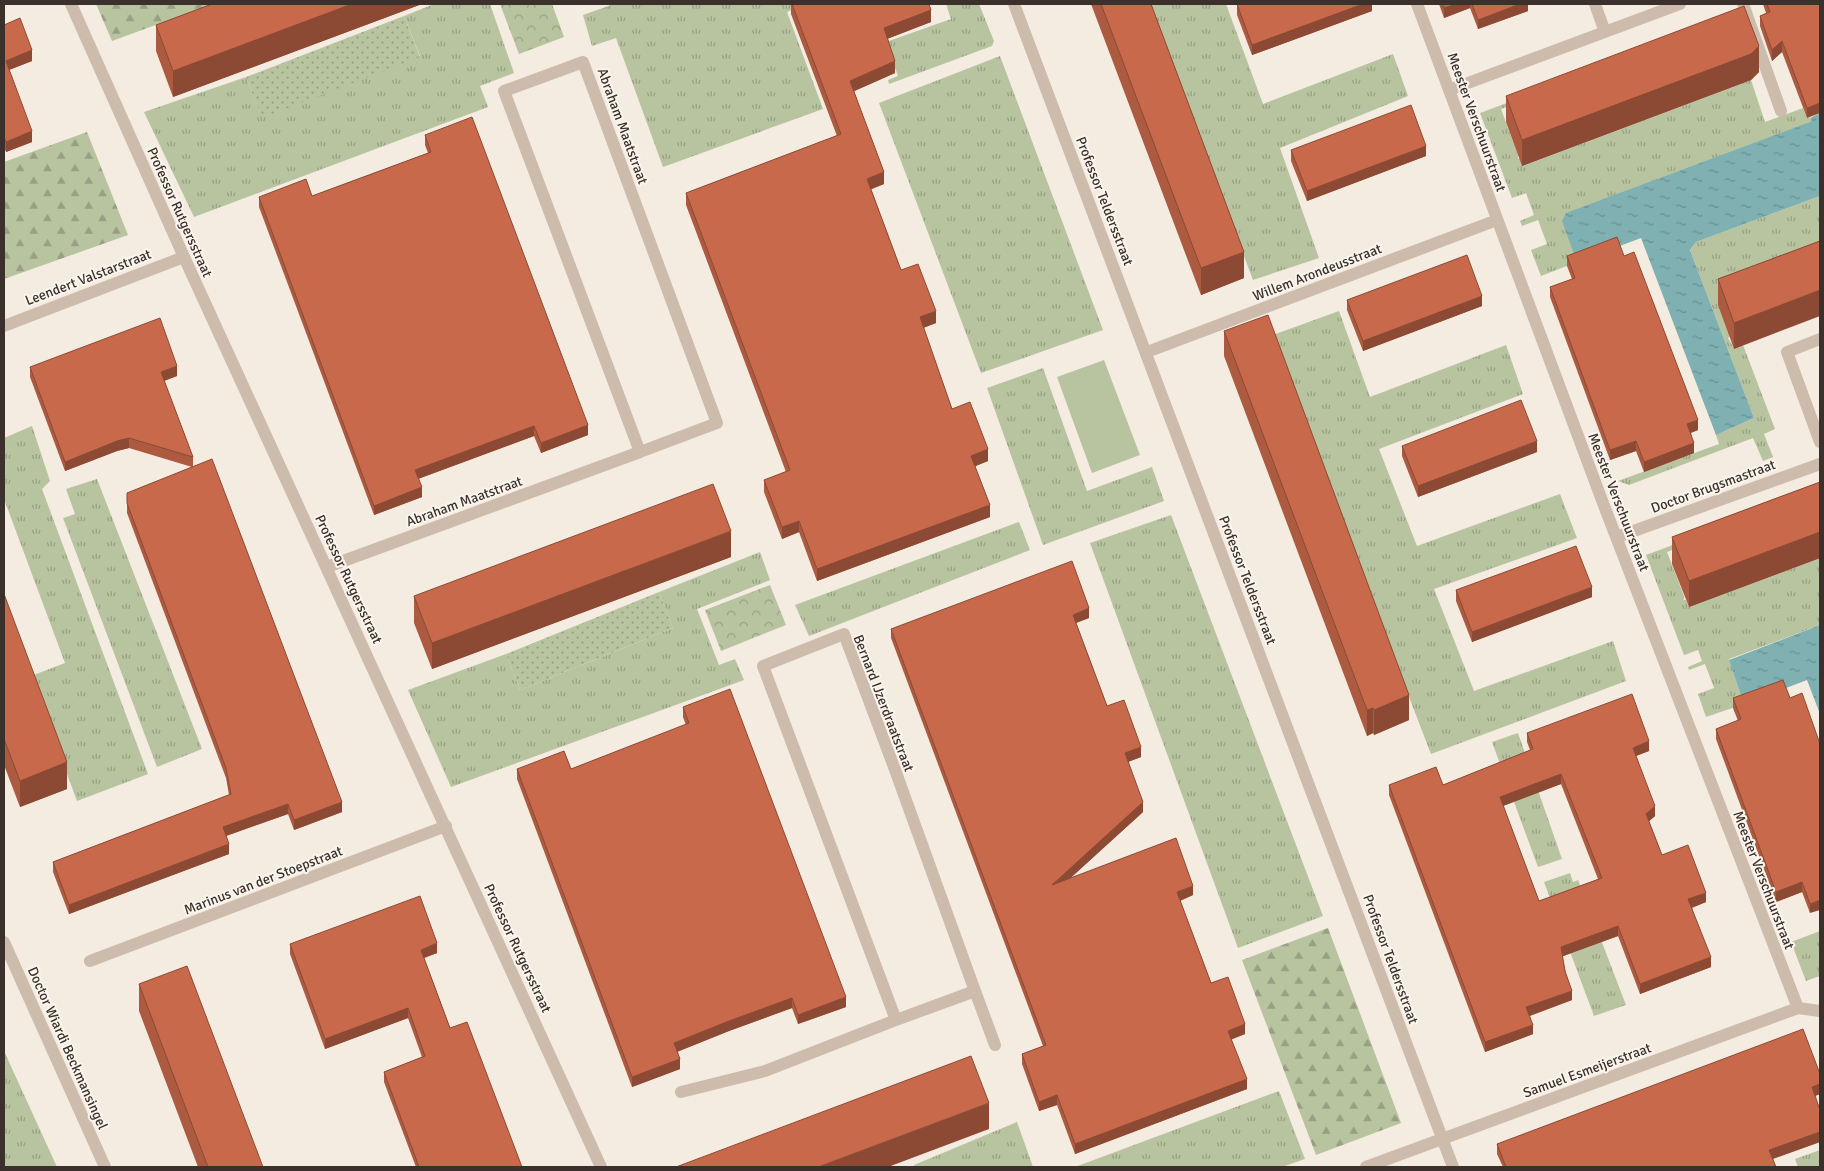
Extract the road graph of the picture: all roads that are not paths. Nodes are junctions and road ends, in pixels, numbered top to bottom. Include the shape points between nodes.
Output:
1 (71, 4) edge
2 (1014, 4) edge
3 (1417, 4) edge
4 (1595, 4) edge
5 (1680, 4) edge
6 (1743, 4) edge
7 (1605, 32) junction
8 (1450, 90) junction
9 (1781, 111) dead end
10 (1497, 220) junction
11 (184, 257) junction
12 (4, 326) edge
13 (1820, 339) edge
14 (1147, 352) junction
15 (1820, 442) edge
16 (640, 452) junction
17 (1820, 464) edge
18 (1617, 537) junction
19 (327, 568) junction
20 (446, 826) junction
21 (4, 942) edge
22 (90, 961) dead end
23 (975, 991) junction
24 (1798, 1008) junction
25 (1820, 1011) edge
26 (896, 1020) junction
27 (995, 1045) dead end
28 (681, 1092) dead end
29 (1443, 1140) junction
30 (106, 1167) edge
31 (601, 1167) edge
32 (1366, 1167) edge
33 (1453, 1167) edge

1 - 11 street, Professor Rutgersstraat
2 - 14 street, Professor Teldersstraat
3 - 8 street, Meester Verschuurstraat
4 - 7 street
5 - 7 street
6 - 9 street
7 - 8 street
8 - 10 street, Meester Verschuurstraat
10 - 14 street, Willem Arondeusstraat
10 - 18 street, Meester Verschuurstraat
11 - 12 street, Leendert Valstarstraat
11 - 19 street, Professor Rutgersstraat
13 - 15 street via 1787,352
14 - 29 street, Professor Teldersstraat
16 - 16 street, Abraham Maatstraat via 717,424 583,62 504,90
16 - 19 street, Abraham Maatstraat
17 - 18 street, Doctor Brugsmastraat
18 - 24 street, Meester Verschuurstraat
19 - 20 street, Professor Rutgersstraat
20 - 22 street, Marinus van der Stoepstraat
20 - 31 street, Professor Rutgersstraat
21 - 30 street, Doctor Wiardi Beckmansingel
23 - 26 street
23 - 26 street, Bernard IJzerdraatstraat via 844,634 763,666
23 - 27 street, Bernard IJzerdraatstraat
24 - 25 street, Samuel Esmeijerstraat
24 - 29 street, Samuel Esmeijerstraat
26 - 28 street via 764,1071
29 - 32 street, Samuel Esmeijerstraat
29 - 33 street, Professor Teldersstraat

